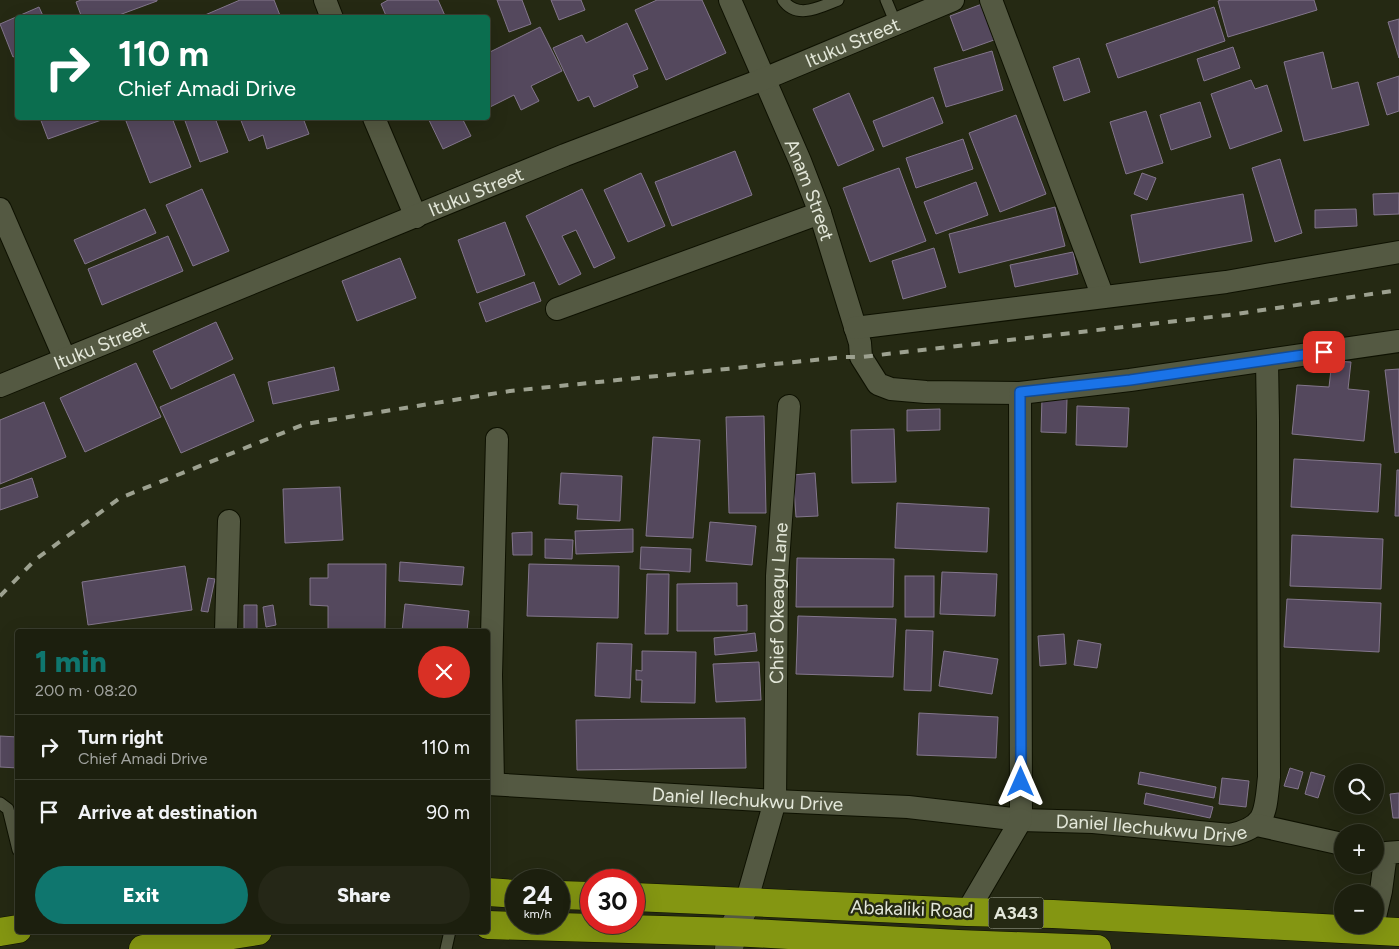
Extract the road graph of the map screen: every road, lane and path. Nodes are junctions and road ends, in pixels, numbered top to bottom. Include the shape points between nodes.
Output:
1 (325, 0) edge
2 (730, 0) edge
3 (783, 0) edge
4 (838, 0) edge
5 (886, 0) edge
6 (953, 0) edge
7 (991, 0) edge
8 (331, 15) edge
9 (896, 24) junction
10 (764, 79) junction
11 (375, 120) edge
12 (0, 209) edge
13 (820, 213) junction
14 (416, 217) junction
15 (1399, 252) edge
16 (1102, 297) junction
17 (557, 309) dead end
18 (855, 328) junction
19 (1399, 340) edge
20 (65, 359) junction
21 (1267, 361) junction
22 (0, 386) edge
23 (1020, 392) junction
24 (789, 406) dead end
25 (497, 439) dead end
26 (228, 521) dead end
27 (226, 629) edge
28 (490, 784) edge
29 (775, 801) junction
30 (0, 803) edge
31 (1021, 820) junction
32 (1257, 825) junction
33 (15, 838) edge
34 (1334, 842) edge
35 (1387, 852) edge
36 (1382, 884) edge
37 (490, 892) edge
38 (505, 893) edge
39 (645, 898) edge
40 (746, 903) junction
41 (967, 912) junction
42 (1334, 923) edge
43 (490, 925) edge
44 (580, 927) edge
45 (1384, 927) edge
46 (15, 930) edge
47 (645, 930) edge
48 (0, 932) edge
49 (1399, 932) edge
50 (249, 934) edge
51 (449, 934) edge
52 (642, 934) edge
53 (731, 941) edge
54 (226, 942) edge
55 (816, 943) edge
56 (957, 946) edge
57 (142, 949) edge
58 (446, 949) edge
59 (658, 949) edge
60 (1097, 949) edge

1 - 8 street
2 - 10 street, Anam Street
3 - 4 lane via 797,11
5 - 9 lane
6 - 9 street, Ituku Street
7 - 16 street
9 - 10 street, Ituku Street
10 - 13 street, Anam Street
10 - 14 street, Ituku Street via 565,155
11 - 14 street
12 - 20 street
13 - 17 street
13 - 18 street, Anam Street
14 - 20 street, Ituku Street
15 - 16 street via 1226,282
16 - 18 street
18 - 23 street, Anam Street via 861,357 878,384 891,389 926,392
19 - 21 street
20 - 22 street, Ituku Street
21 - 23 street
21 - 32 street, Daniel Ilechukwu Drive via 1269,778 1264,815
23 - 31 street
24 - 29 street, Chief Okeagu Lane via 777,576
25 - 28 street
26 - 27 street
28 - 29 street, Daniel Ilechukwu Drive
29 - 31 street, Daniel Ilechukwu Drive via 908,807
29 - 40 street, Chief Okeagu Lane
30 - 33 lane via 8,809
31 - 32 street, Daniel Ilechukwu Drive via 1093,822 1230,835
31 - 41 street
32 - 34 street
35 - 36 street
37 - 38 highway
39 - 40 highway, Abakaliki Road / A343
40 - 41 highway, Abakaliki Road / A343
40 - 53 main road
41 - 42 highway, Abakaliki Road / A343
43 - 44 highway, Abakaliki Road / A343
45 - 49 highway, Abakaliki Road / A343
46 - 48 highway
47 - 53 highway, Abakaliki Road / A343
50 - 54 highway
51 - 58 lane
52 - 59 highway
53 - 55 highway, Abakaliki Road / A343
54 - 57 highway
55 - 56 highway, Abakaliki Road / A343
56 - 60 highway, Abakaliki Road / A343

